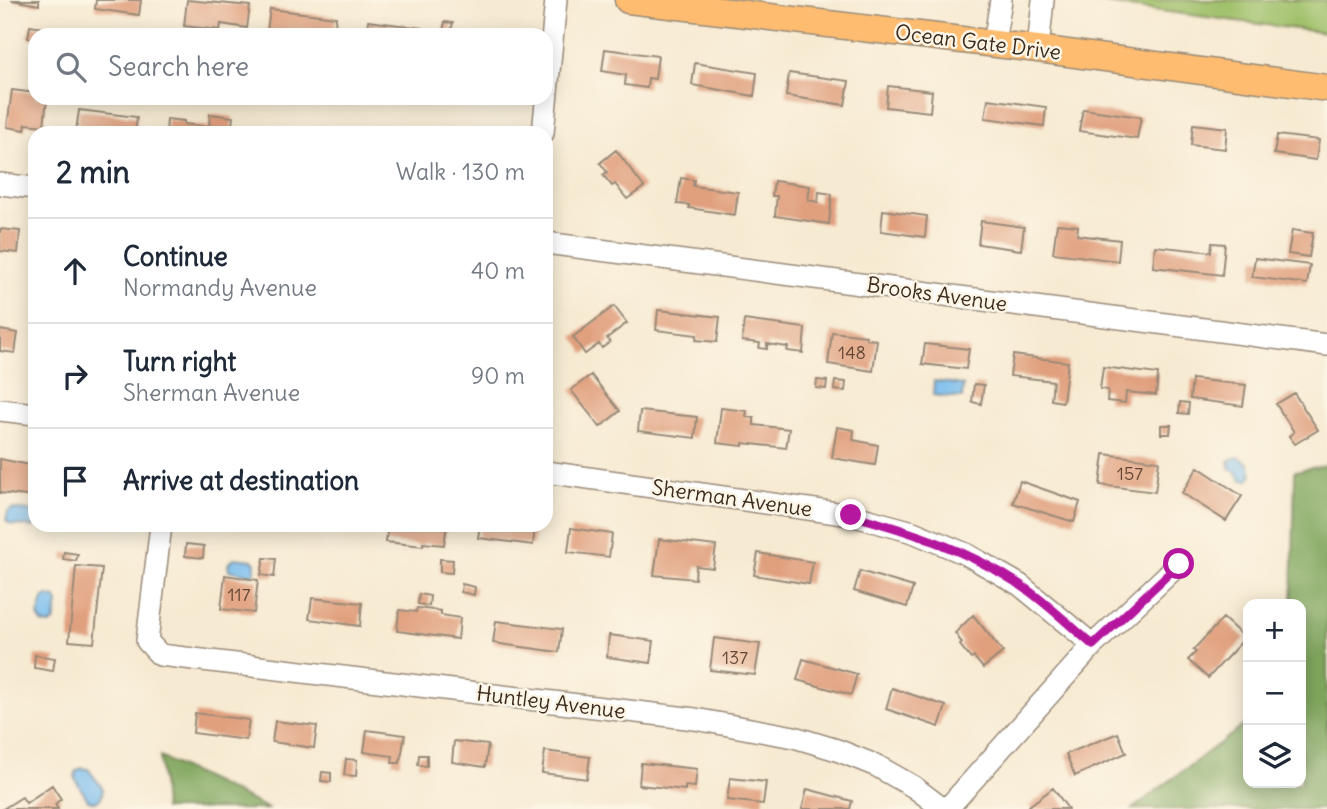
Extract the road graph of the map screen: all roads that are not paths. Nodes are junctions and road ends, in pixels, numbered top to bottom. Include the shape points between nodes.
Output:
1 (556, 0) edge
2 (628, 0) edge
3 (1001, 0) edge
4 (1043, 0) edge
5 (553, 31) edge
6 (994, 43) junction
7 (1038, 49) junction
8 (1327, 88) edge
9 (546, 105) edge
10 (544, 126) edge
11 (0, 184) edge
12 (28, 187) edge
13 (553, 244) edge
14 (1327, 345) edge
15 (0, 410) edge
16 (28, 413) edge
17 (553, 472) edge
18 (160, 532) edge
19 (1179, 564) dead end
20 (1093, 645) junction
21 (945, 809) edge

1 - 5 street
2 - 6 main road, Ocean Gate Drive
3 - 6 street
4 - 7 street
6 - 7 main road, Ocean Gate Drive
7 - 8 main road, Ocean Gate Drive
9 - 10 street
11 - 12 street
13 - 14 street, Brooks Avenue
15 - 16 street
17 - 20 street, Sherman Avenue via 851,515 913,532 1020,584
18 - 21 street, Huntley Avenue via 147,641 160,654 695,719 794,737 877,766
19 - 20 street
20 - 21 street

